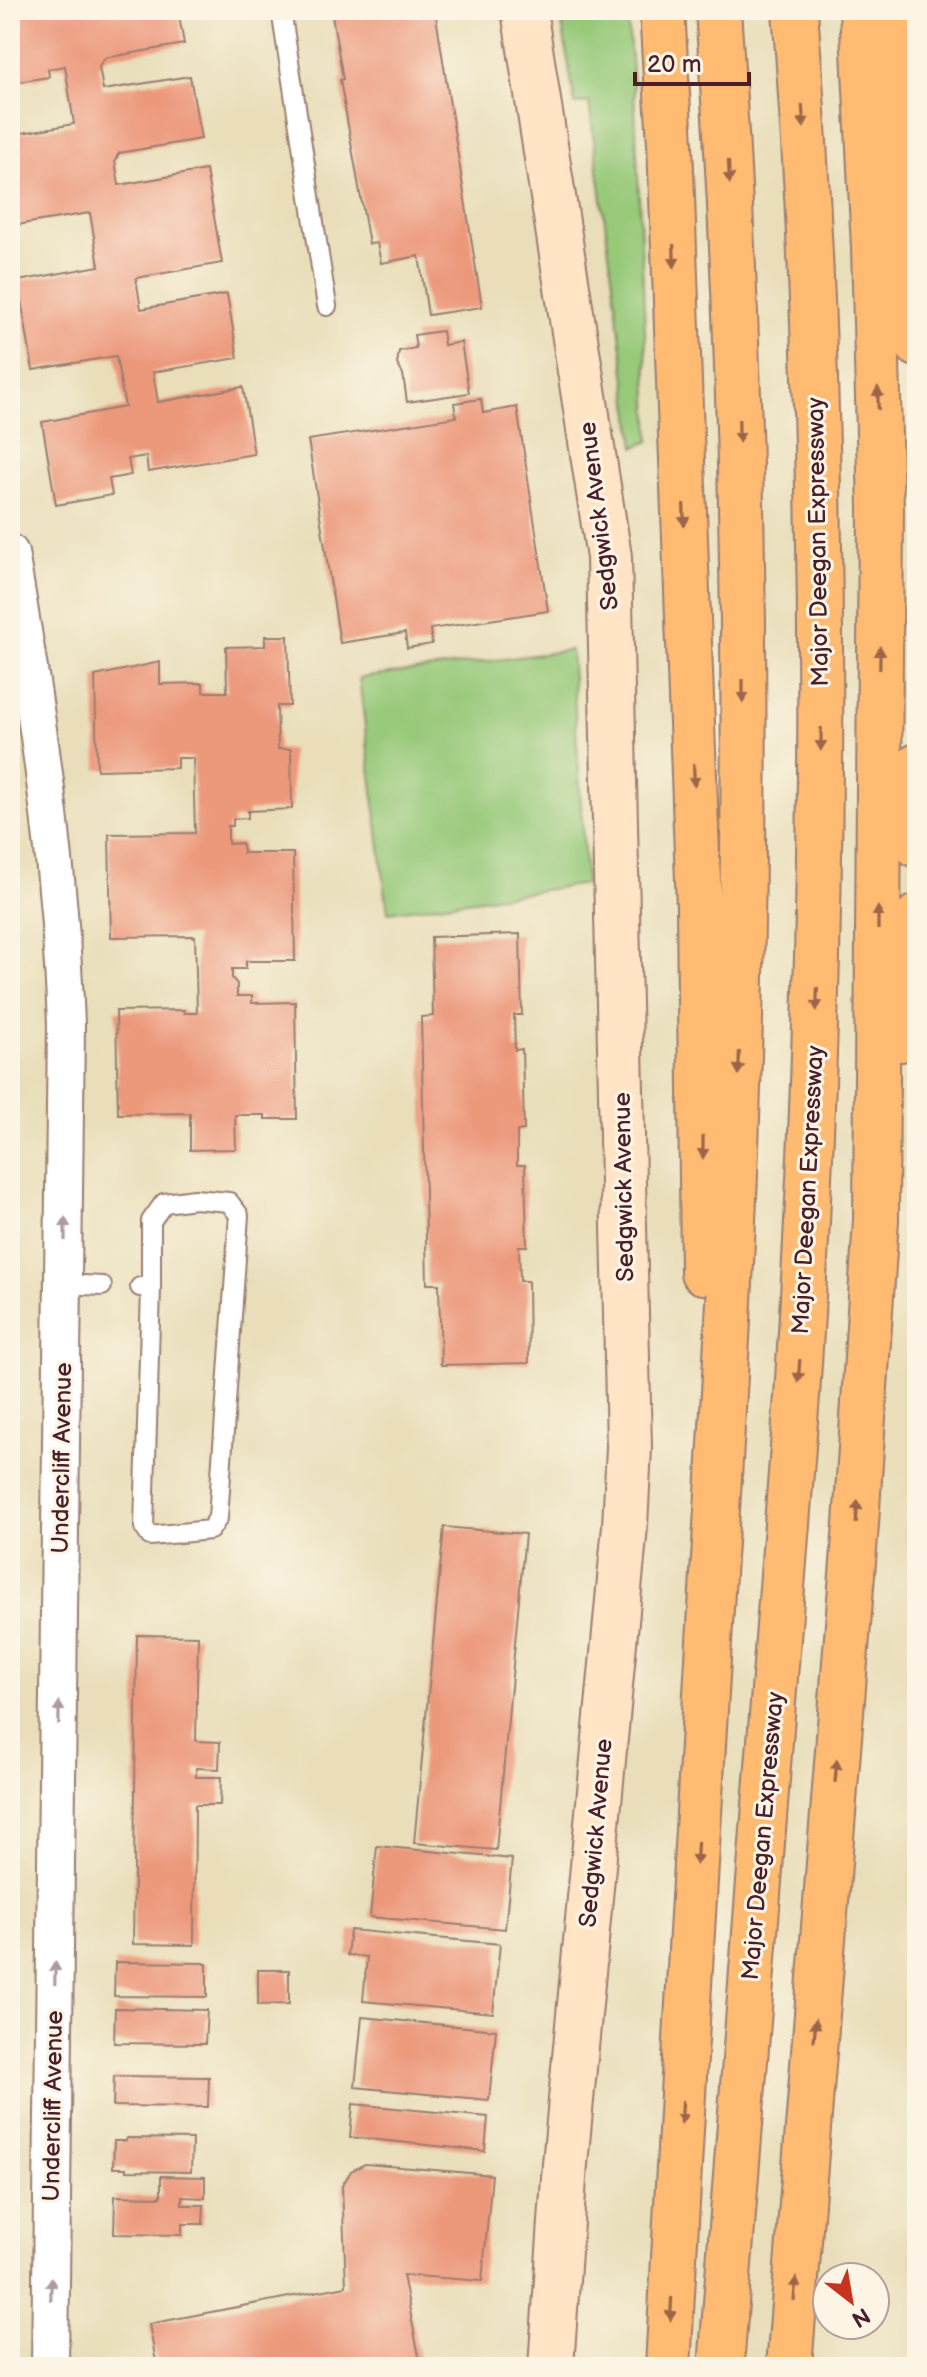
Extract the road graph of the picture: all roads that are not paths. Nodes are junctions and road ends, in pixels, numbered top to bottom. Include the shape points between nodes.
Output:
1 (281, 10) edge
2 (524, 10) edge
3 (662, 10) edge
4 (718, 10) edge
5 (795, 10) edge
6 (862, 10) edge
7 (906, 10) edge
8 (327, 306) dead end
9 (917, 344) edge
10 (10, 553) edge
11 (917, 766) edge
12 (917, 845) edge
13 (917, 917) edge
14 (876, 1220) junction
15 (65, 1284) junction
16 (102, 1286) dead end
17 (145, 1288) joint
18 (702, 1775) junction
19 (50, 2367) edge
20 (551, 2367) edge
21 (668, 2367) edge
22 (721, 2367) edge
23 (789, 2367) edge

1 - 8 lane
2 - 20 main road, Sedgwick Avenue via 609,557 629,1448
3 -> 18 highway via 699,907
4 -> 18 highway via 739,417 742,879 732,1264
5 -> 22 highway, Major Deegan Expressway via 811,277 820,569 817,998 797,1396
14 -> 6 highway via 881,510
7 - 9 highway
15 -> 10 street, Undercliff Avenue via 61,928 42,748
11 - 12 highway
13 - 14 highway
23 -> 14 highway
15 - 16 lane
19 -> 15 street, Undercliff Avenue
17 - 17 lane via 151,1221 164,1203 229,1202 239,1215 218,1518 210,1530 150,1536 144,1527
18 -> 21 highway

